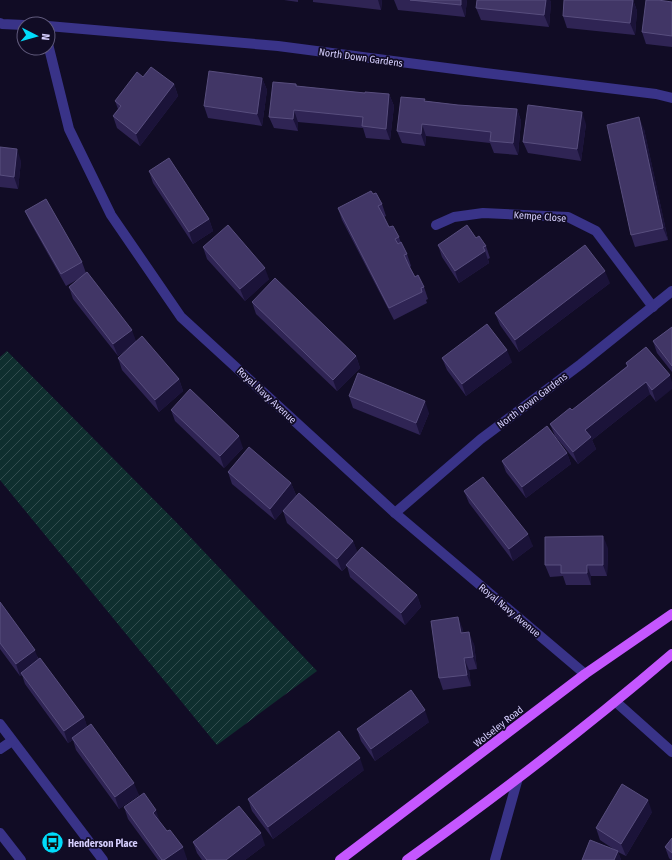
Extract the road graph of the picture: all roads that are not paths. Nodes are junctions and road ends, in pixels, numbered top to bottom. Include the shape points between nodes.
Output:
1 (0, 22) edge
2 (16, 24) edge
3 (56, 27) edge
4 (51, 56) edge
5 (672, 98) edge
6 (436, 225) dead end
7 (672, 291) edge
8 (653, 306) junction
9 (395, 513) junction
10 (672, 614) edge
11 (672, 654) edge
12 (585, 674) junction
13 (616, 702) junction
14 (0, 724) edge
15 (12, 741) junction
16 (0, 749) edge
17 (672, 752) edge
18 (518, 778) junction
19 (0, 833) edge
20 (21, 860) edge
21 (103, 860) edge
22 (340, 860) edge
23 (407, 860) edge
24 (495, 860) edge

1 - 2 street
3 - 5 street, North Down Gardens via 278,46
4 - 9 street, Royal Navy Avenue via 69,129 111,215 181,318
6 - 8 street, Kempe Close via 454,217 483,213 568,217 596,231
7 - 8 street, North Down Gardens
8 - 9 street, North Down Gardens via 581,364 481,438
9 - 12 street, Royal Navy Avenue
10 - 12 main road, Wolseley Road
11 - 13 main road
12 - 22 main road, Wolseley Road
13 - 17 street
13 - 18 main road
14 - 15 street
15 - 16 street
15 - 21 street
18 - 23 main road
18 - 24 street
19 - 20 street

